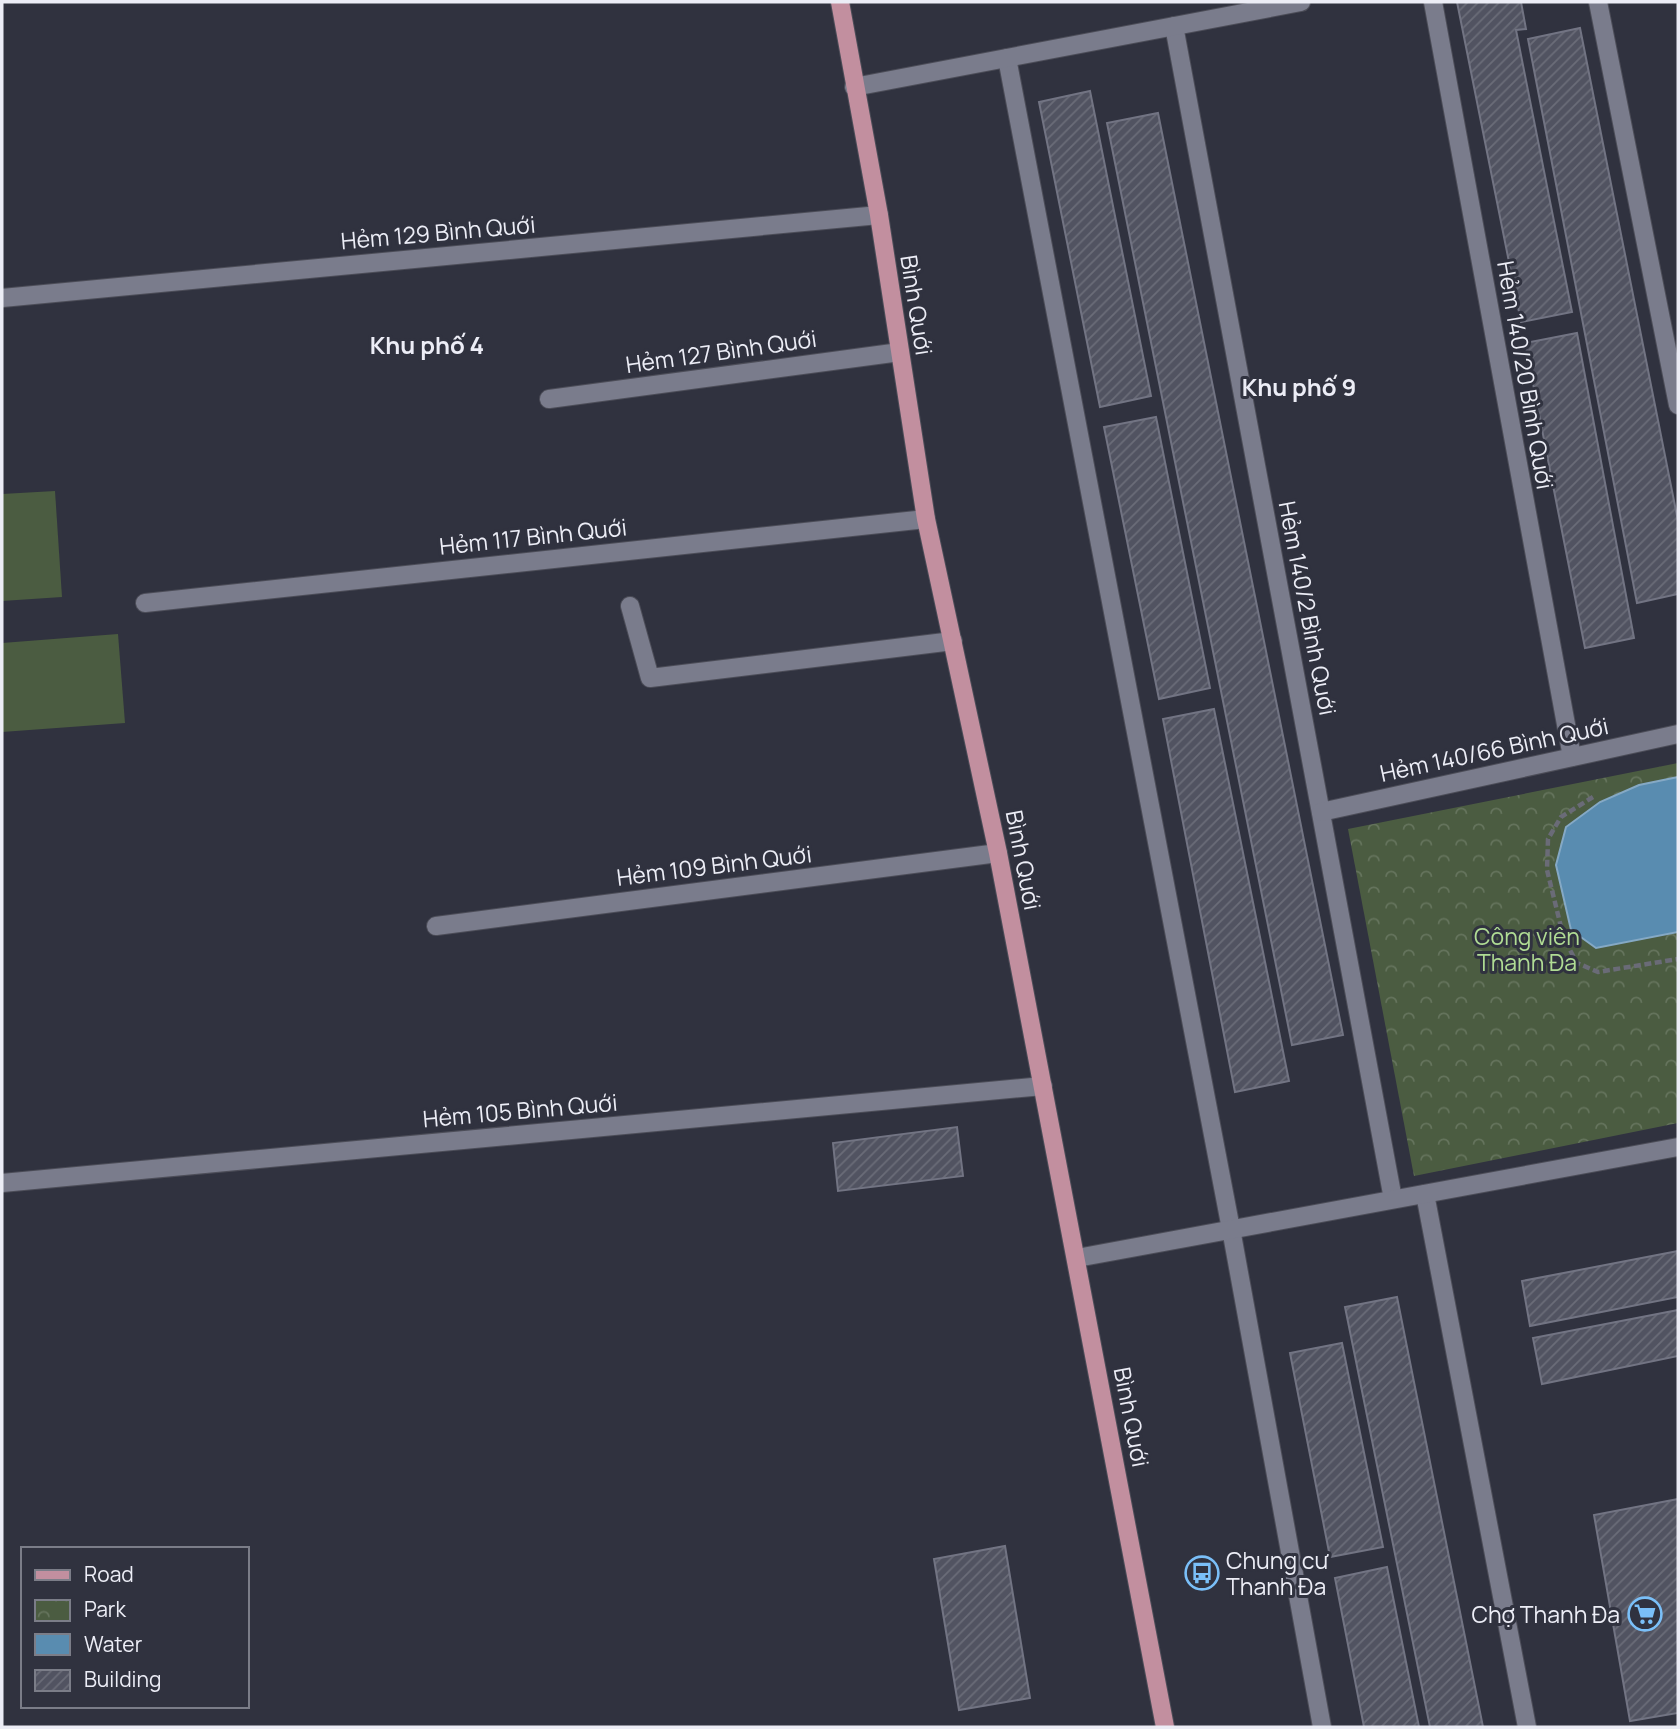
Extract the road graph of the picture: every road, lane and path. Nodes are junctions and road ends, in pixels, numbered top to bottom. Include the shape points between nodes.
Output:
1 (840, 2) edge
2 (1301, 2) edge
3 (1433, 2) edge
4 (1598, 2) edge
5 (1174, 26) junction
6 (1007, 58) junction
7 (854, 87) junction
8 (878, 215) junction
9 (2, 298) edge
10 (900, 352) junction
11 (549, 399) dead end
12 (1678, 405) edge
13 (926, 519) junction
14 (145, 603) dead end
15 (630, 606) dead end
16 (953, 641) junction
17 (1678, 734) edge
18 (1572, 757) junction
19 (1593, 797) dead end
20 (1321, 812) junction
21 (998, 853) junction
22 (436, 926) dead end
23 (1678, 959) edge
24 (1043, 1086) junction
25 (1678, 1147) edge
26 (2, 1183) edge
27 (1425, 1194) junction
28 (1393, 1199) junction
29 (1231, 1229) junction
30 (1077, 1258) junction
31 (1165, 1727) edge
32 (1322, 1727) edge
33 (1527, 1727) edge

1 - 7 main road, Bình Quới
2 - 5 street
3 - 18 street, Hẻm 140/20 Bình Quới
4 - 12 street
5 - 6 street
5 - 20 street, Hẻm 140/2 Bình Quới
6 - 7 street
6 - 29 street
7 - 8 main road, Bình Quới
8 - 9 street, Hẻm 129 Bình Quới
8 - 10 main road, Bình Quới
10 - 11 street, Hẻm 127 Bình Quới
10 - 13 main road, Bình Quới
13 - 14 street, Hẻm 117 Bình Quới
13 - 16 main road, Bình Quới
15 - 16 street via 650,678
16 - 21 main road, Bình Quới
17 - 18 street, Hẻm 140/66 Bình Quới
18 - 20 street, Hẻm 140/66 Bình Quới
19 - 23 path via 1561,817 1548,839 1546,870 1564,939 1577,963 1598,972
20 - 28 street, Hẻm 140/2 Bình Quới
21 - 22 street, Hẻm 109 Bình Quới
21 - 24 main road, Bình Quới
24 - 26 street, Hẻm 105 Bình Quới
24 - 30 main road, Bình Quới
25 - 27 street
27 - 28 street
27 - 33 street
28 - 29 street
29 - 30 street
29 - 32 street
30 - 31 main road, Bình Quới

